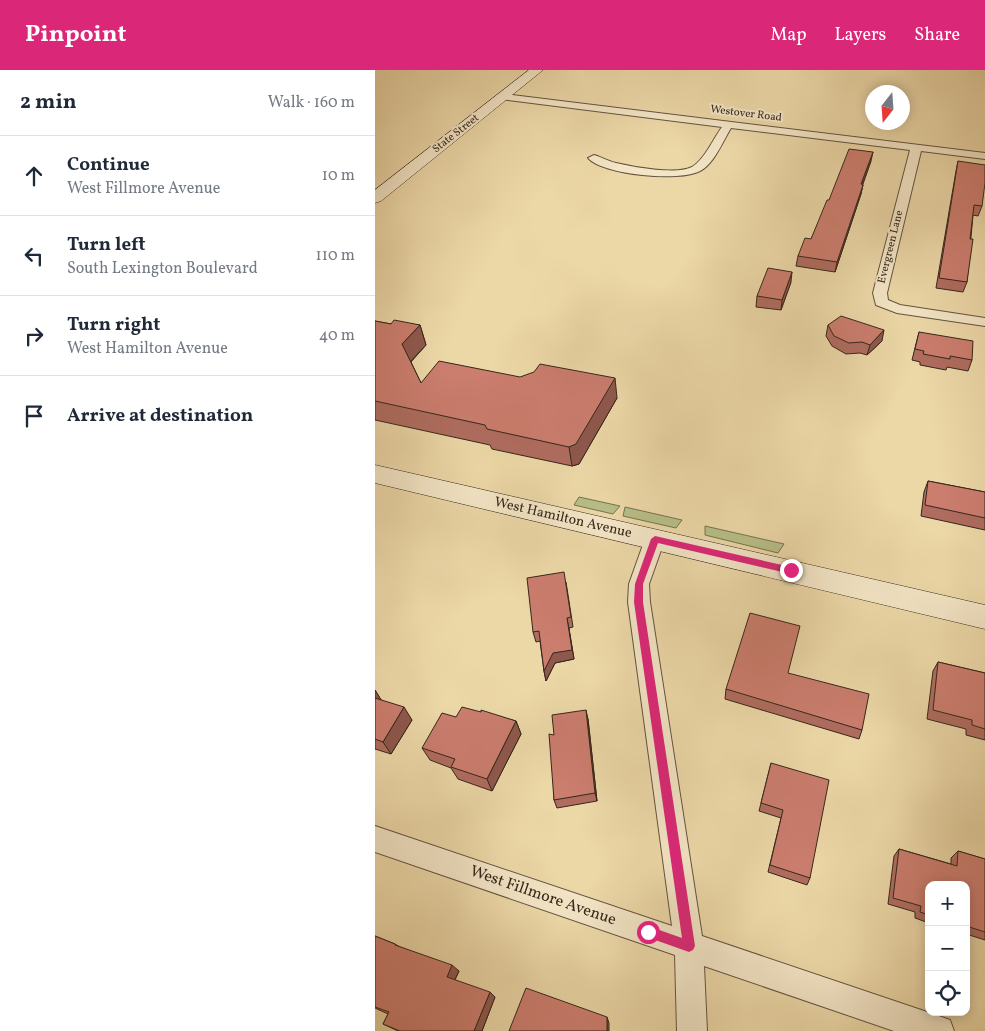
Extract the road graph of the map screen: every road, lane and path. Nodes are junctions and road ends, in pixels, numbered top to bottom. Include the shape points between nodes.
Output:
1 (537, 70) edge
2 (503, 97) junction
3 (728, 125) junction
4 (916, 148) junction
5 (985, 156) edge
6 (594, 158) dead end
7 (375, 198) edge
8 (985, 322) edge
9 (375, 474) edge
10 (655, 539) junction
11 (985, 617) edge
12 (375, 839) edge
13 (689, 946) junction
14 (692, 1031) edge
15 (939, 1031) edge

1 - 2 street, State Street
2 - 3 street, Westover Road
2 - 7 street, State Street
3 - 4 street, Westover Road
3 - 6 street via 699,167 687,173 667,174 611,166
4 - 5 street, Westover Road
4 - 8 street, Evergreen Lane via 880,293 881,302 897,309
9 - 10 street, West Hamilton Avenue
10 - 11 street, West Hamilton Avenue
10 - 13 street via 639,584 639,602
12 - 13 street, West Fillmore Avenue
13 - 14 street
13 - 15 street, West Fillmore Avenue

